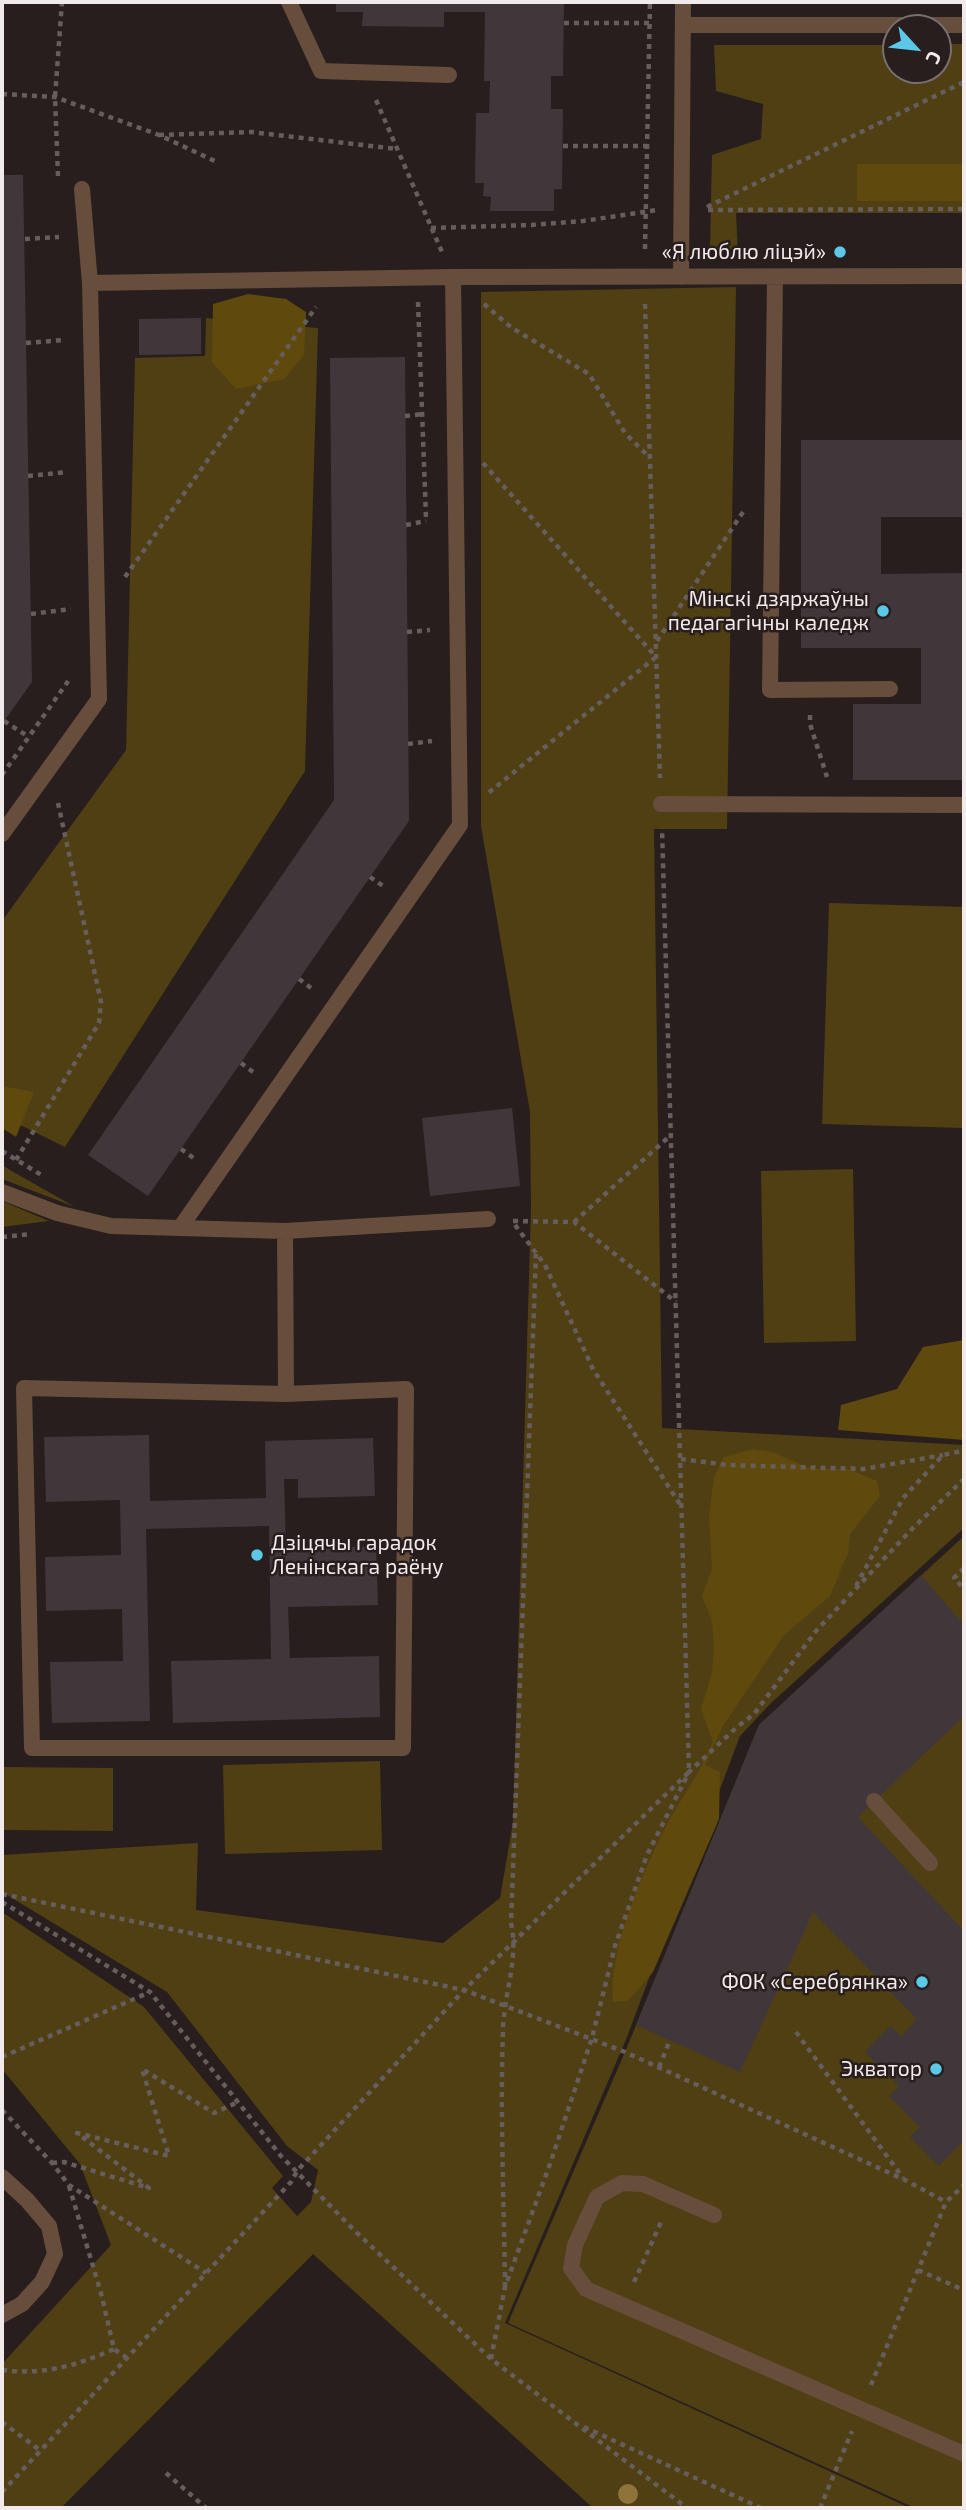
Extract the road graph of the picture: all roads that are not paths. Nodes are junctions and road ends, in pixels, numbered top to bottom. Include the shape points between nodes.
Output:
1 (289, 2) edge
2 (683, 2) edge
3 (683, 25) junction
4 (964, 25) edge
5 (449, 75) dead end
6 (82, 189) dead end
7 (775, 276) junction
8 (964, 276) edge
9 (453, 277) junction
10 (681, 277) junction
11 (90, 283) junction
12 (890, 688) dead end
13 (661, 804) road end
14 (964, 805) edge
15 (2, 834) edge
16 (2, 1192) edge
17 (488, 1219) road end
18 (180, 1228) junction
19 (285, 1231) junction
20 (286, 1394) junction
21 (874, 1801) dead end
22 (930, 1863) dead end
23 (2, 2177) edge
24 (714, 2215) dead end
25 (2, 2315) edge
26 (964, 2454) edge

1 - 5 lane via 321,71
2 - 3 lane
3 - 4 lane
3 - 10 lane
6 - 11 lane
7 - 8 lane
7 - 10 lane
7 - 12 lane via 770,690
9 - 10 lane
9 - 11 lane
9 - 18 lane via 460,825
11 - 15 lane via 99,699
13 - 14 lane
16 - 18 lane via 57,1213 111,1226
17 - 19 lane
18 - 19 lane
19 - 20 lane
20 - 20 lane via 23,1388 32,1748 403,1748 406,1389
21 - 22 lane
23 - 25 lane via 49,2226 55,2254 42,2282 22,2304
24 - 26 lane via 643,2184 622,2183 597,2197 575,2245 571,2268 586,2289

